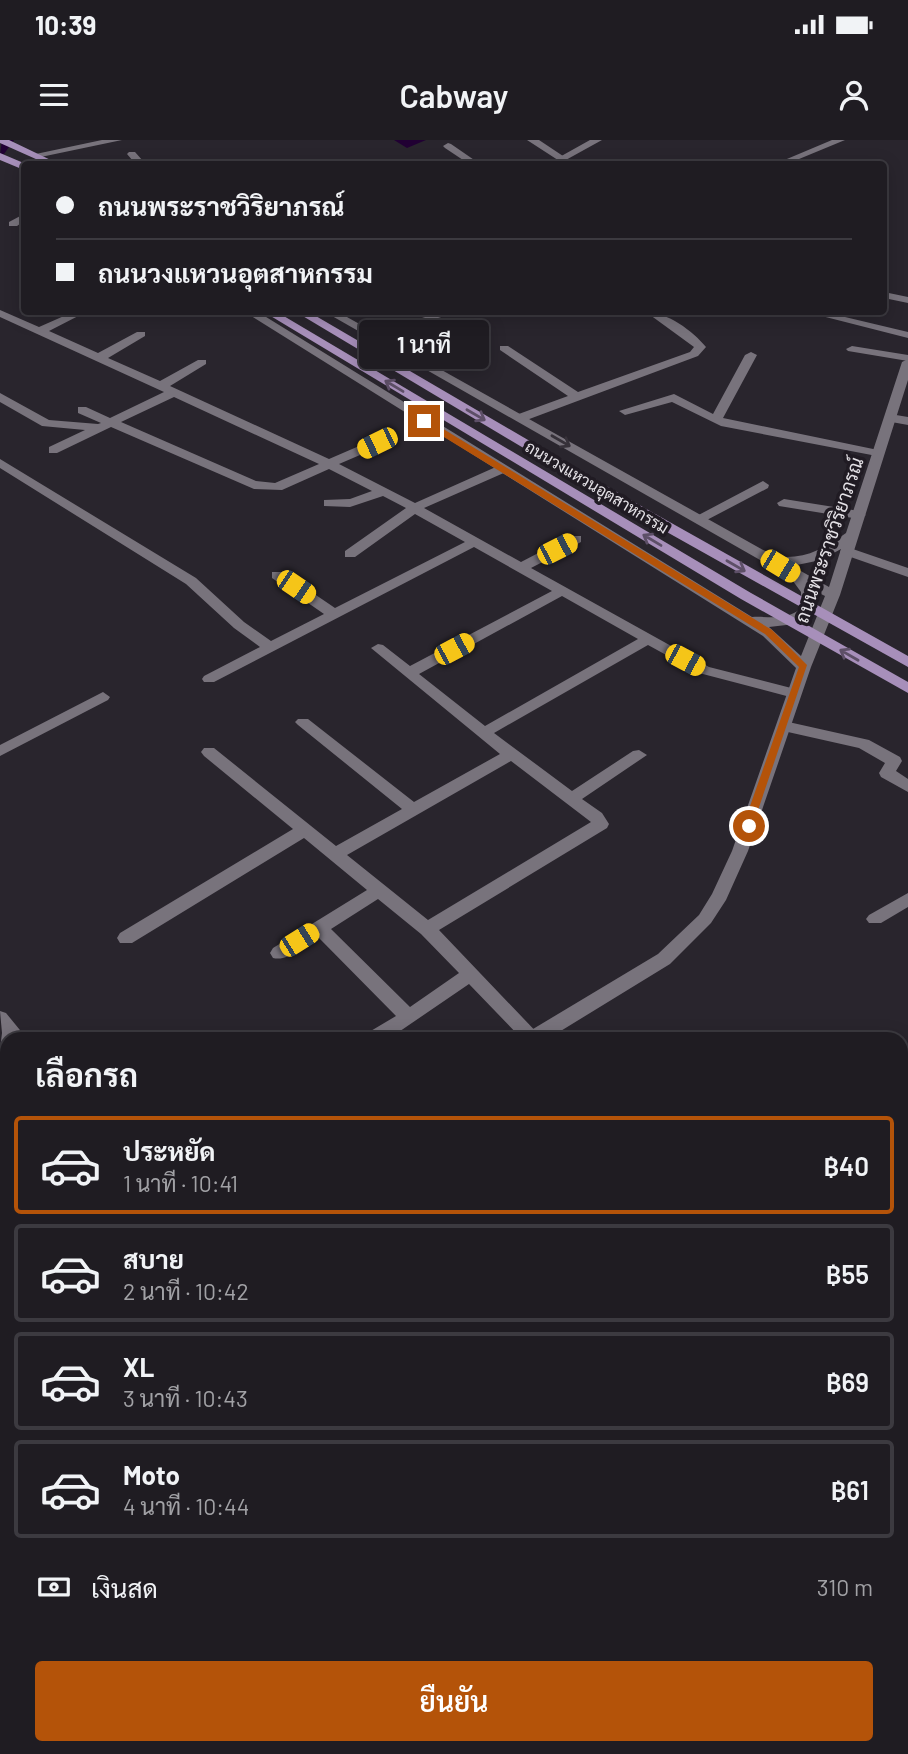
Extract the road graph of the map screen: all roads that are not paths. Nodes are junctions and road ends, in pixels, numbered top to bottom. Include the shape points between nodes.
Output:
1 (1, 140) edge
2 (117, 140) edge
3 (532, 140) edge
4 (597, 140) edge
5 (840, 140) edge
6 (448, 146) dead end
7 (36, 155) junction
8 (2, 159) edge
9 (48, 161) edge
10 (470, 161) edge
11 (564, 161) edge
12 (566, 161) edge
13 (788, 161) edge
14 (21, 167) edge
15 (21, 219) edge
16 (13, 224) dead end
17 (887, 296) edge
18 (908, 300) edge
19 (21, 309) edge
20 (3, 315) edge
21 (74, 315) edge
22 (256, 315) edge
23 (275, 315) edge
24 (307, 315) edge
25 (337, 315) edge
26 (441, 315) edge
27 (656, 315) edge
28 (825, 315) edge
29 (39, 331) junction
30 (141, 334) dead end
31 (374, 335) junction
32 (908, 335) edge
33 (504, 348) dead end
34 (852, 349) dead end
35 (751, 355) dead end
36 (97, 359) junction
37 (908, 360) edge
38 (202, 362) dead end
39 (165, 390) junction
40 (0, 397) edge
41 (577, 397) junction
42 (82, 410) dead end
43 (625, 411) dead end
44 (520, 418) junction
45 (890, 418) junction
46 (716, 420) junction
47 (908, 421) edge
48 (107, 425) junction
49 (377, 443) dead end
50 (53, 450) dead end
51 (878, 454) junction
52 (0, 463) edge
53 (331, 465) junction
54 (502, 469) junction
55 (763, 485) dead end
56 (383, 491) junction
57 (329, 503) dead end
58 (784, 503) dead end
59 (414, 508) junction
60 (859, 515) junction
61 (698, 519) junction
62 (852, 535) junction
63 (576, 539) dead end
64 (474, 542) junction
65 (847, 551) junction
66 (350, 554) dead end
67 (765, 557) junction
68 (520, 568) junction
69 (908, 573) edge
70 (277, 575) dead end
71 (794, 575) junction
72 (694, 587) junction
73 (562, 591) junction
74 (833, 596) junction
75 (333, 613) junction
76 (648, 639) junction
77 (269, 647) junction
78 (378, 648) dead end
79 (908, 662) edge
80 (804, 667) junction
81 (411, 672) junction
82 (209, 679) dead end
83 (908, 688) edge
84 (794, 693) junction
85 (103, 697) dead end
86 (303, 722) dead end
87 (784, 726) junction
88 (485, 732) junction
89 (0, 751) edge
90 (209, 752) dead end
91 (512, 754) junction
92 (639, 755) dead end
93 (908, 787) edge
94 (572, 799) junction
95 (413, 810) junction
96 (306, 829) junction
97 (336, 854) junction
98 (378, 891) junction
99 (908, 899) edge
100 (875, 919) dead end
101 (319, 928) junction
102 (427, 929) junction
103 (126, 938) dead end
104 (279, 953) dead end
105 (471, 973) junction
106 (409, 1017) junction
107 (0, 1018) edge
108 (12, 1032) edge
109 (384, 1032) edge
110 (526, 1032) edge
111 (544, 1032) edge

1 - 7 main road
2 - 7 street
3 - 11 street
4 - 12 street
5 - 13 street
6 - 10 street
7 - 9 main road
8 - 14 main road
15 - 16 street
17 - 18 street
19 - 20 street
20 - 29 street
21 - 29 street
22 - 54 street, ถนนวงแหวนอุตสาหกรรม
83 -> 23 main road, ถนนวงแหวนอุตสาหกรรม
24 -> 79 main road, ถนนวงแหวนอุตสาหกรรม via 641,512
25 - 31 street, ถนนวงแหวนอุตสาหกรรม
26 - 31 street
27 - 41 street via 700,347 694,354
28 - 32 street
29 - 36 street
30 - 36 street
31 - 44 street, ถนนวงแหวนอุตสาหกรรม
33 - 41 street
34 - 37 street
35 - 46 street
36 - 39 street
37 - 45 street, ถนนพระราชวิริยาภรณ์
38 - 39 street
39 - 48 street
39 - 53 street
40 - 48 street via 46,423
41 - 44 street
42 - 48 street
43 - 46 street via 674,398
44 -> 61 street, ถนนวงแหวนอุตสาหกรรม
45 - 47 street
45 - 51 street, ถนนพระราชวิริยาภรณ์
46 - 51 street
48 - 50 street
48 - 53 street via 263,488
49 - 53 street
51 - 60 street, ถนนพระราชวิริยาภรณ์
52 - 77 street via 191,581
53 - 56 street
54 - 59 street
54 - 72 street, ถนนวงแหวนอุตสาหกรรม
55 - 61 street
56 - 57 street via 354,503
56 - 59 street
58 - 60 street
59 - 64 street
59 - 66 street
60 - 62 street, ถนนพระราชวิริยาภรณ์
61 - 67 street, ถนนวงแหวนอุตสาหกรรม
62 - 65 street, ถนนพระราชวิริยาภรณ์
62 - 67 street via 817,557 799,562
63 - 68 street
64 - 68 street
64 - 75 street
65 - 69 street
65 - 74 street, ถนนพระราชวิริยาภรณ์
67 - 71 street, ถนนวงแหวนอุตสาหกรรม
68 - 73 street
70 - 75 street
71 - 72 street via 808,592 808,611 786,624 749,618
71 - 74 street, ถนนวงแหวนอุตสาหกรรม
72 - 80 street, ถนนวงแหวนอุตสาหกรรม via 768,632
73 - 76 street
73 - 81 street
74 - 80 street, ถนนพระราชวิริยาภรณ์
75 - 77 street
76 - 84 street via 704,670
76 - 88 street
77 - 82 street
78 - 81 street
80 - 84 street, ถนนพระราชวิริยาภรณ์
81 - 88 street
84 - 87 street, ถนนพระราชวิริยาภรณ์
85 - 89 street
86 - 95 street
87 - 93 street via 868,746 895,762 887,773
87 - 111 street, ถนนพระราชวิริยาภรณ์ via 740,851 705,919 664,959
88 - 91 street
90 - 96 street
91 - 94 street
91 - 95 street
92 - 94 street
94 - 102 street via 601,824
95 - 97 street
96 - 97 street
96 - 103 street
97 - 98 street
98 - 101 street
98 - 102 street
99 - 100 street
101 - 104 street
101 - 106 street
102 - 105 street
105 - 106 street
105 - 110 street
106 - 109 street
107 - 108 street

